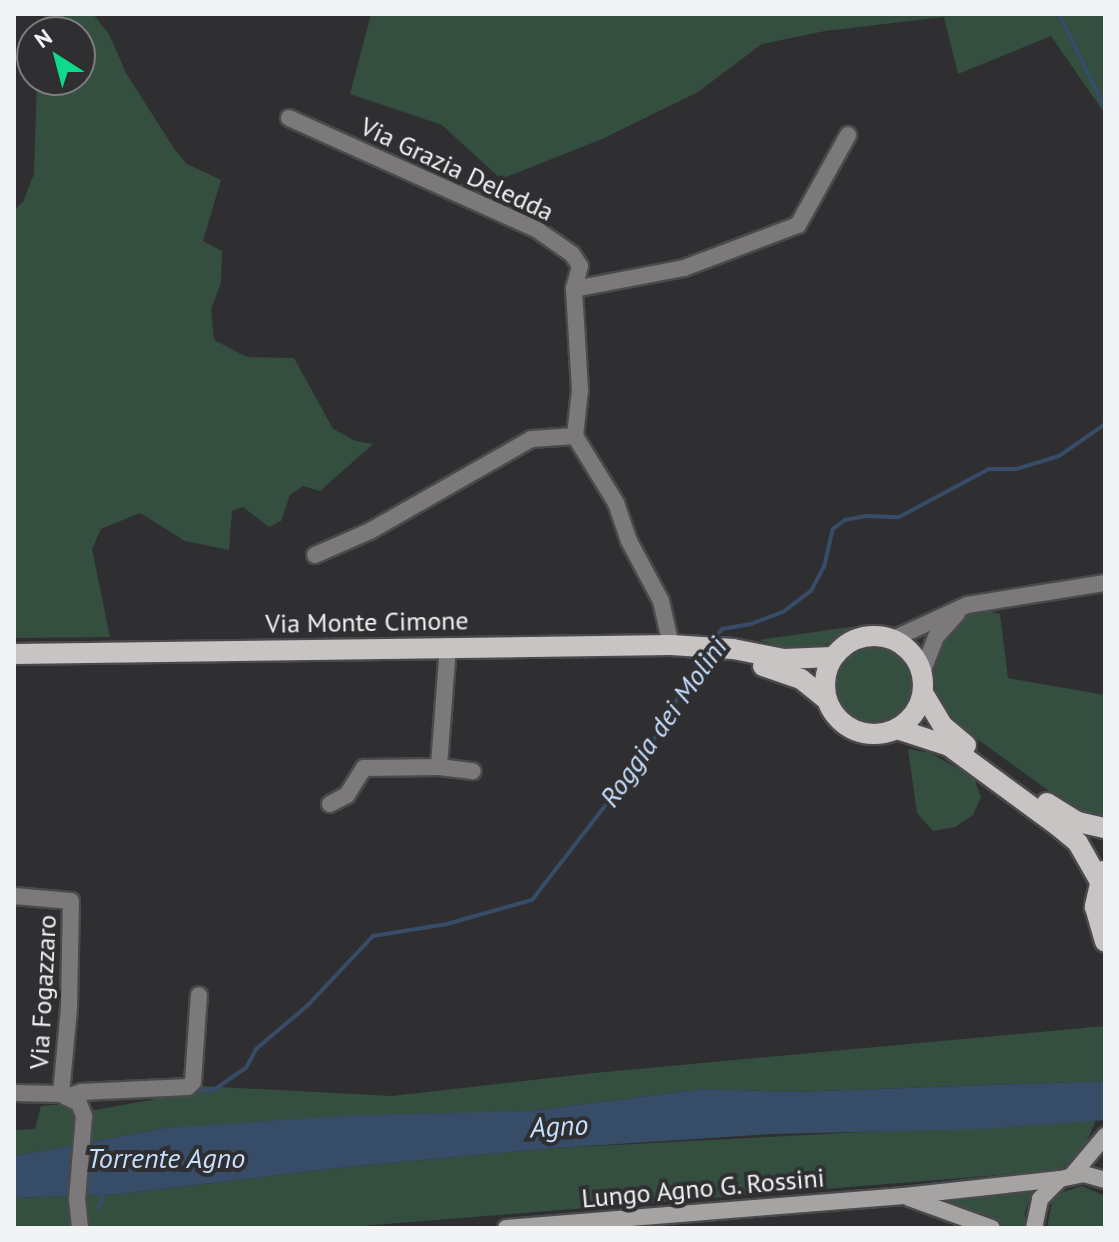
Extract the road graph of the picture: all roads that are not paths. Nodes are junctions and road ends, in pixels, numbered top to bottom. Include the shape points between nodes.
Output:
1 (289, 118) dead end
2 (848, 135) dead end
3 (574, 289) junction
4 (575, 436) junction
5 (315, 555) dead end
6 (1105, 583) edge
7 (967, 605) junction
8 (893, 639) junction
9 (671, 645) junction
10 (448, 646) junction
11 (720, 650) junction
12 (14, 654) edge
13 (833, 657) junction
14 (922, 683) junction
15 (827, 700) junction
16 (897, 729) junction
17 (439, 767) junction
18 (473, 771) dead end
19 (330, 804) dead end
20 (1105, 828) edge
21 (1102, 874) edge
22 (14, 896) edge
23 (1105, 942) edge
24 (199, 995) dead end
25 (14, 1093) edge
26 (64, 1096) junction
27 (1105, 1136) edge
28 (1067, 1176) junction
29 (1105, 1180) edge
30 (904, 1196) junction
31 (80, 1228) edge
32 (506, 1228) edge
33 (992, 1228) edge
34 (1034, 1228) edge

1 - 3 street, Via Grazia Deledda via 536,229 572,254 580,266
2 - 3 street via 798,225 684,268
3 - 4 street, Via Grazia Deledda via 580,390
4 - 5 street via 531,439 370,531
4 - 9 street via 616,503 629,541 661,601
6 - 7 street
7 - 8 street
7 - 14 street via 936,637
8 - 13 main road via 864,637
8 - 14 main road via 906,647
9 - 10 main road, Via Monte Cimone
9 - 11 main road, Via Monte Cimone
10 - 12 main road, Via Monte Cimone
10 - 17 street
11 - 13 main road, Via Monte Cimone via 784,659
11 - 15 main road, Via Monte Cimone via 729,659 791,674
13 - 15 main road via 824,685
14 - 16 main road via 918,707
14 - 20 main road via 943,726 955,738 1063,814
15 - 16 main road via 833,713 855,731
16 - 21 main road via 949,746 1058,826
17 - 18 street
17 - 19 street via 364,768 347,795
21 - 23 main road via 1095,907
22 - 26 street, Via Fogazzaro via 71,901
24 - 26 street via 193,1082 188,1087
25 - 26 street, Via Fogazzaro
26 - 31 street, Via Fogazzaro via 79,1103 84,1116 77,1199
27 - 28 main road via 1093,1155
28 - 29 main road, Lungo Agno G. Rossini
28 - 30 main road, Lungo Agno G. Rossini
28 - 34 main road via 1040,1199
30 - 32 main road, Lungo Agno G. Rossini
30 - 33 main road, Lungo Agno G. Rossini

